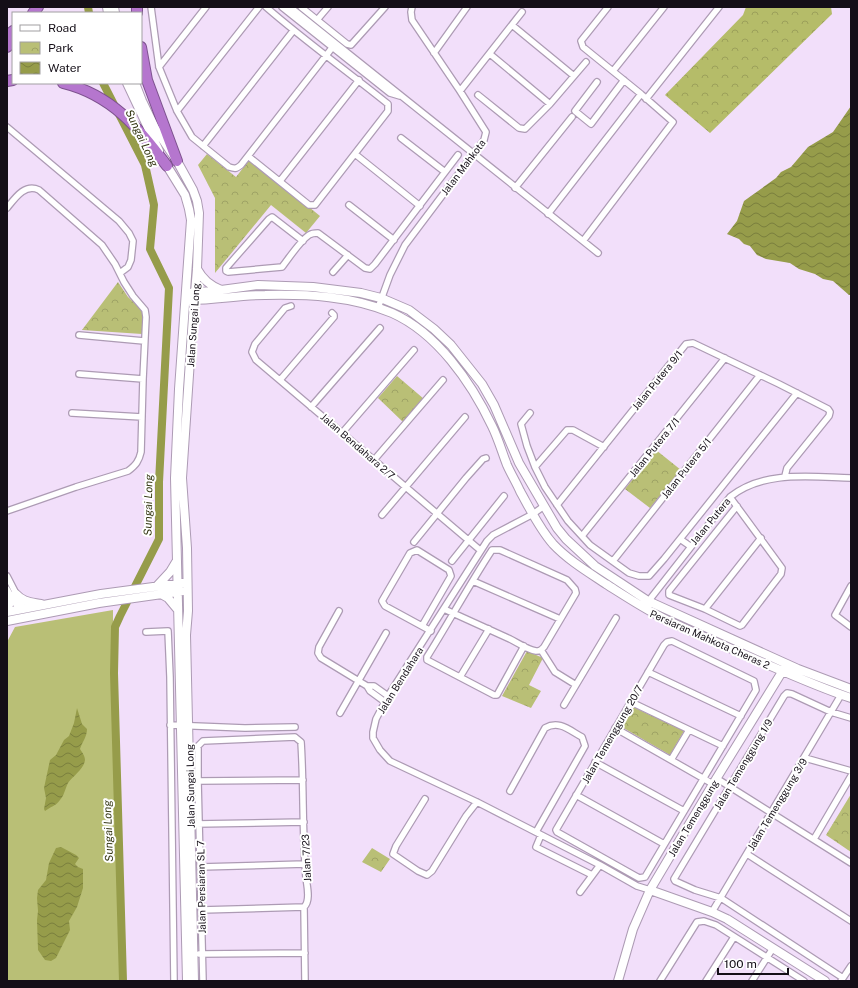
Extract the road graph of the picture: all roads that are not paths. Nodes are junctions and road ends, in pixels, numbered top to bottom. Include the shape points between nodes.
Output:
1 (206, 7) edge
2 (259, 7) edge
3 (266, 7) edge
4 (282, 7) edge
5 (290, 7) edge
6 (301, 7) edge
7 (328, 7) edge
8 (385, 7) edge
9 (412, 7) edge
10 (467, 7) edge
11 (608, 7) edge
12 (664, 7) edge
13 (719, 7) edge
14 (152, 8) edge
15 (522, 12) dead end
16 (317, 20) junction
17 (512, 25) junction
18 (293, 31) junction
19 (334, 46) junction
20 (142, 52) edge
21 (434, 53) junction
22 (490, 54) junction
23 (326, 56) junction
24 (586, 62) dead end
25 (160, 67) junction
26 (613, 71) junction
27 (574, 76) junction
28 (359, 80) junction
29 (624, 80) junction
30 (597, 82) dead end
31 (66, 84) edge
32 (127, 84) edge
33 (135, 84) edge
34 (460, 91) junction
35 (641, 94) junction
36 (478, 95) dead end
37 (646, 99) junction
38 (550, 104) junction
39 (177, 111) junction
40 (572, 117) dead end
41 (7, 127) edge
42 (401, 138) dead end
43 (203, 146) junction
44 (354, 154) junction
45 (473, 154) junction
46 (458, 155) dead end
47 (248, 156) junction
48 (177, 161) junction
49 (167, 166) junction
50 (445, 172) junction
51 (280, 181) junction
52 (515, 188) junction
53 (349, 205) dead end
54 (420, 206) junction
55 (7, 208) edge
56 (429, 212) junction
57 (548, 214) junction
58 (394, 240) junction
59 (303, 241) junction
60 (583, 241) junction
61 (598, 253) dead end
62 (348, 255) junction
63 (197, 269) junction
64 (333, 272) dead end
65 (120, 273) junction
66 (221, 290) junction
67 (185, 296) junction
68 (194, 296) junction
69 (381, 298) junction
70 (209, 300) junction
71 (291, 306) dead end
72 (378, 308) junction
73 (332, 313) dead end
74 (192, 316) junction
75 (380, 328) dead end
76 (79, 335) dead end
77 (144, 340) junction
78 (414, 350) dead end
79 (725, 358) junction
80 (79, 374) dead end
81 (760, 375) junction
82 (143, 378) junction
83 (280, 380) junction
84 (443, 380) dead end
85 (797, 393) junction
86 (311, 407) junction
87 (530, 412) dead end
88 (72, 413) dead end
89 (142, 417) junction
90 (465, 417) dead end
91 (342, 433) junction
92 (604, 447) junction
93 (486, 458) dead end
94 (374, 460) junction
95 (535, 467) junction
96 (785, 476) junction
97 (179, 478) junction
98 (851, 478) edge
99 (405, 487) junction
100 (504, 496) dead end
101 (730, 496) junction
102 (557, 505) junction
103 (544, 506) junction
104 (737, 506) junction
105 (7, 511) edge
106 (437, 514) junction
107 (532, 514) junction
108 (382, 515) dead end
109 (582, 536) junction
110 (761, 538) junction
111 (680, 539) junction
112 (467, 541) junction
113 (414, 542) dead end
114 (690, 546) junction
115 (479, 552) junction
116 (177, 556) junction
117 (452, 561) dead end
118 (613, 561) junction
119 (7, 576) edge
120 (473, 581) junction
121 (188, 586) junction
122 (851, 586) edge
123 (178, 587) junction
124 (159, 590) junction
125 (11, 593) edge
126 (646, 604) junction
127 (47, 605) junction
128 (7, 608) edge
129 (444, 608) junction
130 (705, 609) junction
131 (178, 610) junction
132 (339, 611) dead end
133 (7, 612) edge
134 (454, 613) junction
135 (22, 614) junction
136 (616, 618) dead end
137 (560, 619) junction
138 (7, 621) edge
139 (422, 626) junction
140 (851, 627) edge
141 (489, 629) junction
142 (431, 631) junction
143 (146, 632) dead end
144 (386, 633) dead end
145 (524, 646) junction
146 (540, 650) junction
147 (787, 664) junction
148 (782, 671) junction
149 (648, 672) junction
150 (460, 677) junction
151 (359, 681) junction
152 (576, 685) junction
153 (851, 689) edge
154 (841, 695) junction
155 (851, 698) edge
156 (386, 699) junction
157 (631, 702) junction
158 (564, 705) dead end
159 (831, 712) junction
160 (340, 713) dead end
161 (741, 716) junction
162 (851, 718) edge
163 (170, 725) junction
164 (184, 726) junction
165 (295, 727) dead end
166 (615, 728) junction
167 (689, 730) junction
168 (198, 746) joint
169 (723, 746) junction
170 (805, 758) junction
171 (671, 760) junction
172 (595, 762) junction
173 (851, 771) edge
174 (851, 776) edge
175 (704, 779) junction
176 (303, 780) junction
177 (198, 781) junction
178 (714, 781) junction
179 (730, 786) junction
180 (510, 791) dead end
181 (576, 795) junction
182 (425, 799) dead end
183 (475, 801) junction
184 (684, 811) junction
185 (772, 813) junction
186 (304, 822) junction
187 (195, 824) junction
188 (538, 833) junction
189 (814, 839) junction
190 (664, 844) junction
191 (747, 854) junction
192 (851, 863) edge
193 (305, 864) junction
194 (600, 865) junction
195 (200, 867) junction
196 (592, 875) junction
197 (650, 890) junction
198 (580, 892) dead end
199 (721, 898) junction
200 (304, 907) junction
201 (201, 910) junction
202 (712, 912) junction
203 (851, 921) edge
204 (734, 937) junction
205 (773, 948) junction
206 (198, 954) junction
207 (305, 954) junction
208 (767, 958) junction
209 (851, 966) edge
210 (801, 980) edge
211 (842, 980) edge
212 (174, 981) edge
213 (187, 981) edge
214 (194, 981) edge
215 (203, 981) edge
216 (305, 981) edge
217 (618, 981) edge
218 (660, 981) edge
219 (706, 981) edge
220 (752, 981) edge
221 (825, 981) edge

1 - 25 street
2 - 39 street
3 - 18 street
4 - 19 street
5 - 19 street
6 - 16 street
7 - 16 street
8 - 16 street via 351,45
9 - 21 street, Jalan Mahkota via 412,20
10 - 21 street
11 - 26 street via 581,44
12 - 26 street
13 - 37 street
14 - 25 street
15 - 17 street
17 - 22 street
17 - 27 street
18 - 23 street
18 - 43 street
19 - 23 street
19 - 45 street via 394,89
20 - 48 highway via 147,80
21 - 34 street, Jalan Mahkota
22 - 34 street
22 - 38 street
23 - 28 street
23 - 47 street
24 - 27 street
25 - 39 street
26 - 29 street
27 - 38 street
28 - 44 street via 389,107
28 - 51 street
29 - 30 street via 591,124 575,109
29 - 35 street
31 - 49 highway via 96,95 118,110 146,138
32 - 49 street, Jalan Sungai Long
33 - 48 street, Jalan Sungai Long via 155,128
34 - 45 street, Jalan Mahkota via 486,132 484,140
35 - 37 street
35 - 57 street
36 - 38 street via 519,128 525,129
37 - 60 street via 673,122
39 - 43 street via 192,137
40 - 52 street
41 - 65 street via 129,232 133,241 131,260 128,267
42 - 50 street
43 - 47 street via 234,169
44 - 51 street via 315,205 309,205
44 - 54 street
45 - 52 street
45 - 56 street, Jalan Mahkota
46 - 50 street
47 - 51 street
48 - 63 street, Jalan Sungai Long via 197,201
49 - 67 street, Jalan Sungai Long via 185,195 191,220
50 - 54 street
52 - 57 street
53 - 58 street
54 - 56 street
54 - 58 street
55 - 65 street via 22,191 31,188 39,190 102,245
56 - 69 street, Jalan Mahkota via 405,245
57 - 60 street
58 - 62 street via 370,268 365,268
59 - 59 street via 272,217 226,270 228,272 282,267
59 - 62 street via 309,234 318,233
60 - 61 street
62 - 64 street
63 - 66 street via 208,284
63 - 68 street, Jalan Sungai Long
65 - 77 street via 133,296 145,310
66 - 68 street, Persiaran Mahkota Cheras 2
66 - 69 street, Persiaran Mahkota Cheras 2 via 258,285 313,287
67 - 68 street, Persiaran Mahkota Cheras 2
67 - 97 street, Jalan Sungai Long via 178,389
68 - 70 street, Persiaran Mahkota Cheras 2
68 - 74 street, Jalan Sungai Long
69 - 72 street, Jalan Mahkota
69 - 103 street, Persiaran Mahkota Cheras 2 via 418,316 451,345 474,372 494,405 519,462
70 - 72 street, Persiaran Mahkota Cheras 2 via 264,295 321,296
70 - 74 street
71 - 83 street, Jalan Bendahara 2/7 via 285,308 255,344 252,352 256,360
72 - 107 street, Persiaran Mahkota Cheras 2 via 401,318 429,337 464,377 494,428 508,466
73 - 83 street via 334,317
74 - 97 street, Jalan Sungai Long
75 - 86 street
76 - 77 street
77 - 82 street
78 - 91 street
79 - 81 street, Jalan Putera 9/1
79 - 92 street, Jalan Putera 9/1 via 693,343 686,344
79 - 109 street, Jalan Putera 7/1
80 - 82 street
81 - 85 street, Jalan Putera 9/1
81 - 118 street, Jalan Putera 5/1
82 - 89 street
83 - 86 street, Jalan Bendahara 2/7
84 - 94 street
85 - 96 street, Jalan Putera 9/1 via 830,412 787,468
85 - 111 street
86 - 91 street, Jalan Bendahara 2/7
87 - 95 street via 521,427
88 - 89 street
89 - 105 street via 141,452 136,466 128,471
90 - 99 street
91 - 94 street, Jalan Bendahara 2/7
92 - 95 street via 573,430 567,430
92 - 102 street, Jalan Putera 9/1
93 - 106 street
94 - 99 street, Jalan Bendahara 2/7
95 - 102 street
96 - 98 street, Jalan Putera
96 - 101 street, Jalan Putera via 751,484
97 - 116 street, Jalan Sungai Long
97 - 121 street, Jalan Sungai Long via 187,548
99 - 106 street, Jalan Bendahara 2/7
99 - 108 street
100 - 112 street
101 - 104 street
101 - 114 street, Jalan Putera
102 - 109 street
103 - 107 street, Jalan Bendahara
103 - 126 street, Persiaran Mahkota Cheras 2 via 566,539 595,566
104 - 110 street
104 - 130 street via 669,591 669,595
106 - 112 street, Jalan Bendahara 2/7
106 - 113 street
107 - 115 street, Jalan Bendahara via 493,535
107 - 126 street, Persiaran Mahkota Cheras 2 via 547,536 584,570
109 - 118 street
110 - 130 street
110 - 130 street via 780,566 781,574 742,625
111 - 114 street
111 - 118 street via 649,576 629,572
112 - 115 street, Jalan Bendahara 2/7
112 - 117 street
114 - 126 street, Jalan Putera
115 - 129 street, Jalan Bendahara
116 - 123 street, Jalan Sungai Long
116 - 124 street
119 - 125 street
120 - 134 street
120 - 137 street
120 - 137 street via 492,550 500,550 567,580 575,589 576,592
121 - 123 street
121 - 164 street, Jalan Sungai Long
122 - 140 street via 835,615
123 - 124 street
123 - 131 street, Jalan Sungai Long
124 - 127 street via 136,589
124 - 131 street
124 - 135 street via 145,596 111,602
125 - 127 street via 28,602
125 - 128 street
125 - 135 street
126 - 147 street, Persiaran Mahkota Cheras 2
126 - 148 street, Persiaran Mahkota Cheras 2 via 664,619
127 - 135 street
129 - 134 street
129 - 142 street, Jalan Bendahara
131 - 164 street, Jalan Sungai Long
132 - 151 street via 318,652 321,658
133 - 135 street
134 - 141 street
134 - 150 street via 427,660
135 - 138 street
136 - 152 street
137 - 146 street
139 - 139 street via 385,606 382,601 410,553 417,550 449,570 451,576
139 - 142 street
141 - 145 street
141 - 150 street
142 - 156 street, Jalan Bendahara
143 - 163 street via 168,632
144 - 151 street
145 - 146 street via 535,651
145 - 150 street via 497,695
146 - 152 street via 555,672
147 - 148 street, Jalan Temenggung
147 - 153 street, Persiaran Mahkota Cheras 2
148 - 154 street, Persiaran Mahkota Cheras 2
148 - 178 street, Jalan Temenggung
149 - 157 street, Jalan Temenggung 20/7
149 - 161 street
149 - 161 street, Jalan Temenggung 20/7 via 664,645 672,641 754,681 756,690
151 - 156 street via 367,686 374,686
151 - 160 street
152 - 158 street
154 - 155 street, Persiaran Mahkota Cheras 2
154 - 159 street, Jalan Temenggung 3/9
156 - 183 street, Jalan Bendahara via 373,732 373,738 385,756 390,761
157 - 166 street, Jalan Temenggung 20/7
157 - 167 street
159 - 162 street, Jalan Temenggung 1/9
159 - 170 street, Jalan Temenggung 3/9
159 - 179 street, Jalan Temenggung 1/9 via 792,694 784,696
161 - 169 street
163 - 164 street
163 - 212 street
164 - 165 street
164 - 187 street, Jalan Sungai Long
164 - 213 street, Jalan Sungai Long
166 - 171 street
166 - 172 street, Jalan Temenggung 20/7
167 - 169 street
167 - 171 street
168 - 176 street, Jalan 7/23 via 203,741 295,737 301,742
168 - 177 street, Jalan Persiaran SL 7
169 - 175 street
170 - 173 street
170 - 185 street, Jalan Temenggung 3/9
171 - 175 street
172 - 181 street, Jalan Temenggung 20/7
172 - 184 street
174 - 189 street
175 - 178 street
175 - 184 street
176 - 177 street
176 - 186 street, Jalan 7/23
177 - 187 street, Jalan Persiaran SL 7
178 - 179 street
178 - 197 street, Jalan Temenggung
179 - 185 street
179 - 199 street, Jalan Temenggung 1/9 via 674,877 675,881 695,890
180 - 188 street via 545,728 556,724 582,737 585,746
181 - 190 street
181 - 190 street, Jalan Temenggung 20/7 via 557,832 639,878 645,876
182 - 183 street via 393,854 427,875 432,871
183 - 188 street, Jalan Bendahara
184 - 190 street
185 - 189 street
185 - 191 street, Jalan Temenggung 3/9
186 - 187 street
186 - 193 street, Jalan 7/23
187 - 195 street, Jalan Persiaran SL 7
187 - 206 street, Jalan Sungai Long
188 - 194 street, Jalan Bendahara
188 - 196 street via 536,847
189 - 192 street
191 - 199 street, Jalan Temenggung 3/9
191 - 203 street
193 - 195 street
193 - 200 street, Jalan 7/23 via 308,897
194 - 196 street
194 - 197 street, Jalan Bendahara via 637,886
195 - 201 street, Jalan Persiaran SL 7
196 - 198 street
197 - 202 street
197 - 217 street, Jalan Temenggung via 633,930
199 - 202 street, Jalan Temenggung 3/9
199 - 211 street
200 - 201 street
200 - 207 street, Jalan 7/23
201 - 206 street, Jalan Persiaran SL 7
202 - 205 street
204 - 208 street
204 - 218 street via 709,922 697,922
204 - 219 street
205 - 208 street
205 - 221 street
206 - 207 street
206 - 214 street, Jalan Sungai Long
206 - 215 street, Jalan Persiaran SL 7
207 - 216 street, Jalan 7/23
208 - 210 street
208 - 220 street
209 - 211 street

